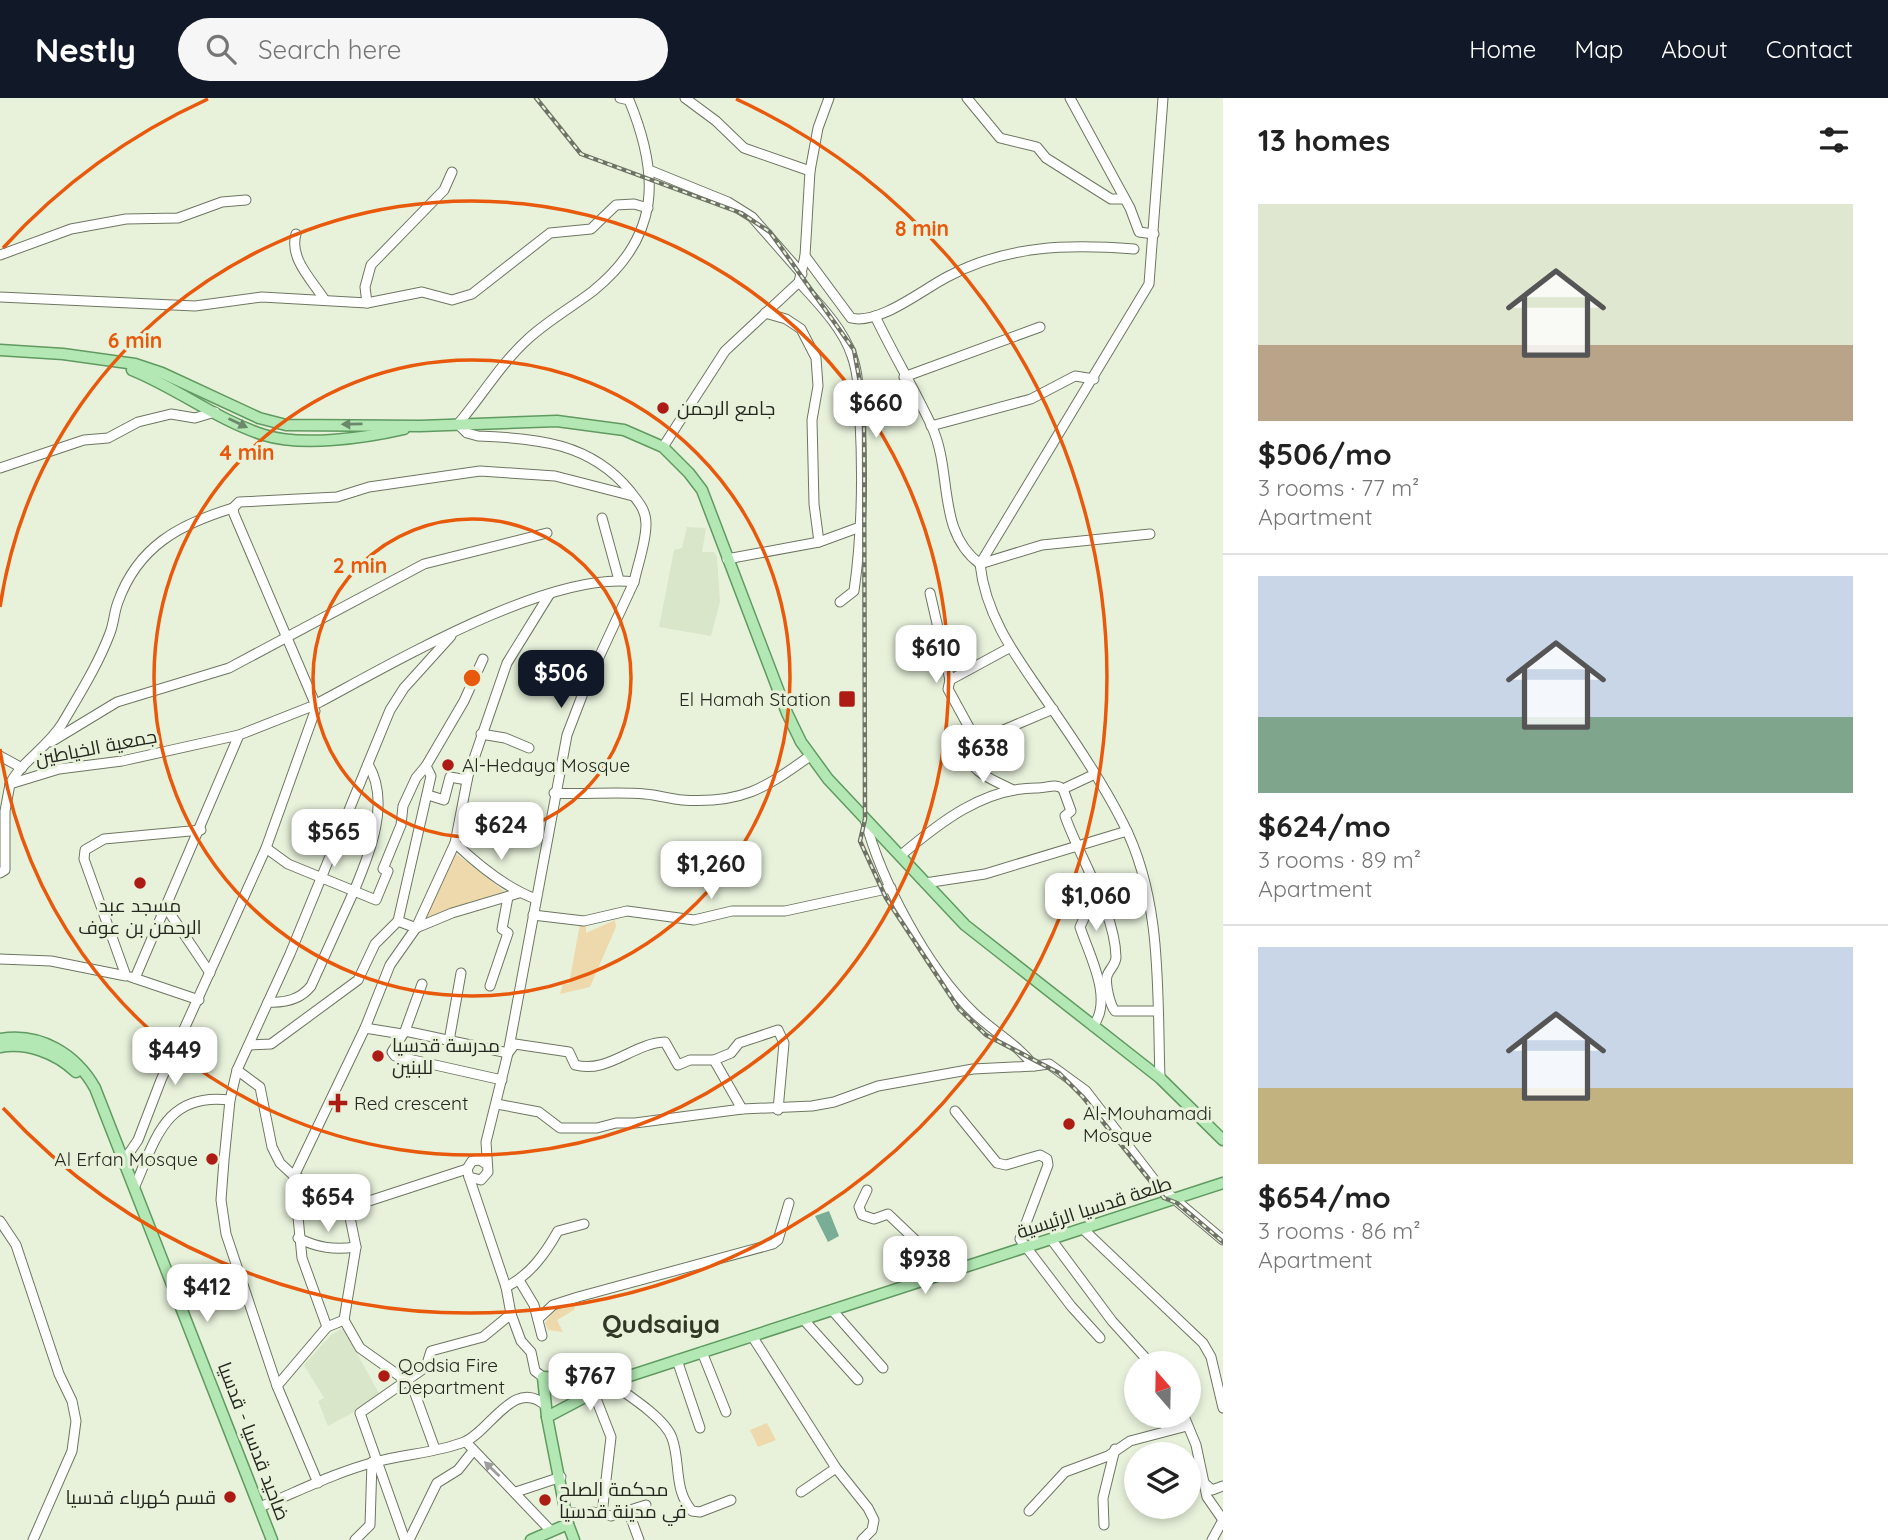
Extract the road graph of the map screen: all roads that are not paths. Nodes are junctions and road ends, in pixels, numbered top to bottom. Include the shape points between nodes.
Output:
1 (685, 98) edge
2 (830, 98) edge
3 (967, 98) edge
4 (1070, 98) edge
5 (1163, 98) edge
6 (629, 99) edge
7 (649, 170) junction
8 (810, 171) junction
9 (452, 172) dead end
10 (1124, 199) junction
11 (246, 200) dead end
12 (648, 208) junction
13 (296, 234) dead end
14 (1154, 234) junction
15 (1134, 249) dead end
16 (0, 255) edge
17 (806, 256) junction
18 (800, 278) junction
19 (0, 297) edge
20 (324, 299) junction
21 (367, 303) junction
22 (765, 313) junction
23 (875, 316) junction
24 (1040, 327) dead end
25 (0, 350) edge
26 (110, 361) junction
27 (904, 377) junction
28 (1094, 379) junction
29 (215, 412) junction
30 (458, 424) junction
31 (421, 426) junction
32 (931, 426) junction
33 (663, 447) junction
34 (0, 468) edge
35 (633, 496) junction
36 (233, 508) junction
37 (602, 518) dead end
38 (860, 527) junction
39 (547, 533) dead end
40 (1150, 534) dead end
41 (818, 542) junction
42 (727, 559) junction
43 (981, 564) junction
44 (619, 580) junction
45 (634, 582) junction
46 (930, 593) dead end
47 (549, 595) junction
48 (840, 602) dead end
49 (452, 634) junction
50 (288, 637) junction
51 (1009, 648) junction
52 (483, 659) dead end
53 (950, 680) junction
54 (314, 705) junction
55 (1053, 709) junction
56 (481, 734) junction
57 (239, 735) junction
58 (51, 742) junction
59 (529, 748) dead end
60 (958, 749) junction
61 (0, 756) edge
62 (810, 756) junction
63 (368, 764) junction
64 (426, 766) junction
65 (22, 768) junction
66 (1095, 774) junction
67 (467, 780) junction
68 (10, 784) junction
69 (1012, 789) junction
70 (1063, 789) junction
71 (554, 793) junction
72 (428, 795) junction
73 (864, 819) junction
74 (201, 830) junction
75 (1127, 831) junction
76 (455, 843) junction
77 (266, 848) junction
78 (1076, 848) junction
79 (900, 856) junction
80 (0, 873) edge
81 (320, 880) junction
82 (925, 883) junction
83 (891, 888) junction
84 (354, 891) junction
85 (519, 893) junction
86 (508, 897) junction
87 (536, 899) junction
88 (1103, 906) junction
89 (167, 909) junction
90 (533, 915) junction
91 (398, 921) junction
92 (416, 928) junction
93 (0, 959) edge
94 (210, 973) junction
95 (461, 973) dead end
96 (131, 977) junction
97 (422, 984) dead end
98 (490, 986) dead end
99 (199, 1000) junction
100 (268, 1002) junction
101 (1157, 1012) junction
102 (1093, 1026) junction
103 (365, 1028) junction
104 (403, 1032) junction
105 (1, 1038) edge
106 (449, 1041) junction
107 (249, 1045) junction
108 (508, 1053) junction
109 (715, 1060) junction
110 (1034, 1066) junction
111 (237, 1070) junction
112 (1160, 1078) junction
113 (502, 1080) junction
114 (230, 1100) junction
115 (497, 1104) junction
116 (742, 1109) junction
117 (778, 1110) junction
118 (955, 1111) dead end
119 (1223, 1140) edge
120 (486, 1142) junction
121 (125, 1159) junction
122 (486, 1164) junction
123 (469, 1169) junction
124 (294, 1176) junction
125 (484, 1178) junction
126 (1223, 1183) edge
127 (135, 1186) junction
128 (867, 1190) dead end
129 (346, 1198) junction
130 (1175, 1199) junction
131 (477, 1200) junction
132 (789, 1203) dead end
133 (0, 1221) edge
134 (584, 1224) dead end
135 (1083, 1229) junction
136 (298, 1238) junction
137 (1051, 1239) junction
138 (1223, 1240) edge
139 (356, 1247) junction
140 (1026, 1247) junction
141 (949, 1272) junction
142 (519, 1280) junction
143 (506, 1287) junction
144 (832, 1310) junction
145 (511, 1314) junction
146 (538, 1319) junction
147 (803, 1319) junction
148 (344, 1320) junction
149 (327, 1327) junction
150 (542, 1336) dead end
151 (752, 1336) junction
152 (1100, 1338) dead end
153 (1139, 1351) edge
154 (702, 1352) junction
155 (677, 1360) junction
156 (883, 1368) dead end
157 (543, 1377) junction
158 (588, 1378) junction
159 (858, 1380) dead end
160 (614, 1381) junction
161 (408, 1382) junction
162 (277, 1386) junction
163 (594, 1394) junction
164 (1223, 1408) edge
165 (546, 1412) junction
166 (726, 1412) dead end
167 (699, 1428) dead end
168 (1179, 1428) edge
169 (1188, 1428) edge
170 (467, 1441) junction
171 (435, 1449) junction
172 (1115, 1449) junction
173 (473, 1451) junction
174 (375, 1462) junction
175 (836, 1468) junction
176 (561, 1477) junction
177 (318, 1483) junction
178 (1204, 1483) junction
179 (1223, 1486) edge
180 (516, 1492) junction
181 (801, 1492) dead end
182 (731, 1500) dead end
183 (646, 1506) dead end
184 (260, 1507) junction
185 (628, 1510) junction
186 (1029, 1511) dead end
187 (602, 1514) junction
188 (567, 1518) junction
189 (1223, 1520) edge
190 (1104, 1525) dead end
191 (551, 1531) junction
192 (33, 1540) edge
193 (272, 1540) edge
194 (355, 1540) edge
195 (407, 1540) edge
196 (531, 1540) edge
197 (574, 1540) edge
198 (639, 1540) edge
199 (862, 1540) edge
200 (1212, 1540) edge

1 - 8 street via 744,148
2 - 8 street via 818,128
3 - 10 street via 1000,138 1038,147 1046,158 1111,199
4 - 10 street
5 - 14 street
6 - 7 street via 647,144
7 - 12 street
7 - 18 street via 728,202 752,217
8 - 17 street
9 - 21 street via 444,190 370,265
10 - 14 street via 1139,232
11 - 16 street via 222,202 178,218 126,219 71,229
12 - 21 street via 616,205 591,229 550,233 472,294 452,300 422,292
12 - 30 street via 619,266 527,340
13 - 20 street via 292,247 297,259
14 - 28 street via 1149,284
15 - 23 street via 1035,247 949,275
17 - 18 street
17 - 23 street via 851,318
18 - 22 street
18 - 38 street via 852,355 862,455
19 - 20 street via 195,306 262,297
20 - 21 street
22 - 33 street via 725,351
22 - 41 street via 801,329 816,358 818,386 811,420
23 - 27 street
24 - 27 street
25 - 26 main road
26 - 29 main road
31 -> 26 main road via 277,424 162,373
27 - 32 street
28 - 32 street via 1075,376 1031,399
28 - 43 street
29 -> 31 main road via 251,430 288,439
29 - 34 street via 195,418 171,414 138,422 108,438 84,440
30 - 31 main road
30 - 33 main road via 583,423 624,430
30 - 35 street via 478,436 544,441 582,452 616,474
32 - 43 street via 943,456 949,513 957,537 964,552
33 - 42 main road via 702,490
35 - 36 street via 555,476 480,471 369,487 337,497 246,501
35 - 45 street via 644,509 646,524
36 - 50 street
36 - 58 street via 164,536 143,560 126,582 111,632
37 - 44 street
38 - 41 street
38 - 48 street via 854,591
39 - 50 street via 424,564
40 - 43 street via 1042,545
41 - 42 street
42 - 62 main road via 765,662
43 - 51 street via 982,583
44 - 45 street, جمعية الخياطين
44 - 47 street, جمعية الخياطين
45 - 71 street via 587,683 567,736
46 - 53 street
47 - 49 street, جمعية الخياطين
47 - 56 street via 507,663
49 - 54 street, جمعية الخياطين
49 - 63 street via 404,688
50 - 54 street
50 - 58 street via 229,668 117,702
51 - 53 street
51 - 55 street
52 - 64 street
53 - 60 street via 948,689 971,731
54 - 57 street, جمعية الخياطين
54 - 77 street
55 - 60 street
55 - 66 street
56 - 59 street
56 - 67 street
57 - 68 street, جمعية الخياطين via 122,761 59,769
57 - 74 street
58 - 65 street
60 - 69 street via 981,775
61 - 65 street
62 - 71 street via 745,796 725,799
62 - 73 main road
63 - 81 street
63 - 84 street via 377,779 377,825
64 - 72 street via 431,776
64 - 84 street via 403,806 401,825 383,869 388,871 376,900
65 - 68 street
66 - 70 street
66 - 75 street
67 - 72 street via 449,778 444,800
67 - 76 street
68 - 80 street via 5,811 6,864
69 - 70 street via 1058,785
69 - 79 street via 944,820
70 - 78 street via 1071,811 1065,816
71 - 87 street
72 - 91 street
73 - 79 main road
73 - 83 street
74 - 89 street
74 - 96 street via 104,839 85,850 84,859
75 - 78 street
75 - 101 street via 1145,881 1155,937
76 - 85 street
76 - 92 street
77 - 81 street
77 - 94 street
78 - 82 street via 985,874
78 - 88 street
79 - 82 main road
81 - 84 street
81 - 100 street
82 - 102 main road via 965,926
83 - 90 street via 785,911 732,911 694,920 626,911 584,921
83 - 110 street via 934,967 974,1013
84 - 100 street via 311,986 287,1002
85 - 86 street
85 - 87 street
86 - 92 street
86 - 98 street via 502,929 508,933
87 - 90 street
88 - 101 street via 1116,959 1106,979 1111,1006 1115,1012
88 - 102 street via 1086,914 1080,927 1100,996 1102,1012
89 - 94 street
89 - 96 street
90 - 108 street
91 - 92 street
91 - 107 street via 375,944 359,980 271,1044
92 - 103 street via 390,965
93 - 96 street via 51,961
94 - 99 street
95 - 106 street
96 - 99 street
97 - 104 street
99 - 121 street via 138,1140
100 - 107 street
101 - 112 street
102 - 112 main road
103 - 104 street
103 - 124 street
104 - 106 street
104 - 113 street via 392,1052 395,1056
105 - 121 main road, ضاحيد قدسيا - قدسيا via 38,1050 81,1077 109,1121
106 - 108 street
107 - 111 street
108 - 109 street via 516,1044 569,1052 575,1065 584,1068 615,1062 639,1046 665,1042 678,1065
108 - 113 street
109 - 116 street
109 - 117 street via 731,1053 739,1043 778,1030 784,1043
110 - 117 street via 973,1069 878,1086 834,1102
110 - 130 street via 1049,1064 1086,1091 1159,1186
111 - 114 street
111 - 124 street via 260,1087 272,1147
112 - 119 main road
113 - 115 street
114 - 127 street via 208,1097 190,1103 162,1124
114 - 162 street via 221,1200 226,1234
115 - 116 street via 539,1112 560,1128 597,1128
115 - 120 street
116 - 117 street
118 - 140 street via 997,1163 1006,1165 1040,1155 1047,1159 1021,1232
120 - 122 street
120 - 123 street
121 - 127 main road, ضاحيد قدسيا - قدسيا
122 - 123 street via 480,1160
122 - 125 street
123 - 125 street via 478,1181
123 - 129 street via 369,1201
123 - 131 street
124 - 129 street
124 - 136 street
125 - 131 street
126 - 130 main road, طلعة قدسيا الرئيسية
127 - 184 main road, ضاحيد قدسيا - قدسيا
128 - 141 street via 859,1207 862,1215 874,1219 888,1214
129 - 139 street
130 - 135 main road, طلعة قدسيا الرئيسية
130 - 138 street
131 - 143 street
132 - 146 street via 773,1244 578,1297 554,1305
133 - 192 street via 16,1245 76,1421 72,1451
134 - 142 street via 558,1231 546,1253
135 - 137 main road, طلعة قدسيا الرئيسية
135 - 164 street via 1203,1343 1211,1357
136 - 139 street via 335,1250
136 - 149 street
137 - 140 main road, طلعة قدسيا الرئيسية
137 - 153 street
139 - 148 street
140 - 141 main road, طلعة قدسيا الرئيسية
140 - 152 street
141 - 144 main road, طلعة قدسيا الرئيسية
142 - 143 street
142 - 146 street
143 - 145 street
144 - 147 main road, طلعة قدسيا الرئيسية
144 - 156 street
145 - 157 street via 531,1352 535,1371
145 - 161 street via 483,1337 431,1351 426,1367
146 - 150 street
147 - 151 main road, طلعة قدسيا الرئيسية
147 - 159 street
148 - 149 street
148 - 161 street via 360,1348
149 - 162 street
151 - 154 main road, طلعة قدسيا الرئيسية
151 - 175 street
154 - 155 main road, طلعة قدسيا الرئيسية
154 - 166 street
155 - 160 main road, طلعة قدسيا الرئيسية
155 - 167 street
157 - 158 main road, طلعة قدسيا الرئيسية
157 - 165 main road
158 - 160 main road, طلعة قدسيا الرئيسية
158 - 163 street
160 - 163 main road, طلعة قدسيا الرئيسية
160 - 182 street via 671,1436 680,1491 692,1511
161 - 171 street
161 - 174 street via 360,1413
162 - 177 street
163 - 165 main road, طلعة قدسيا الرئيسية
163 - 187 street via 611,1437
165 - 170 street via 535,1396 527,1396 492,1416
165 - 176 main road
168 - 172 street
169 - 178 street
170 - 171 street
170 - 173 street
171 - 174 street
172 - 186 street via 1065,1472
172 - 190 street via 1103,1498
180 -> 173 street
173 - 195 street via 458,1470 437,1483
174 - 177 street
174 - 194 street via 370,1525
174 - 195 street
175 - 181 street
175 - 199 street via 874,1520
176 - 180 street
176 - 188 main road
177 - 184 street
178 - 179 street via 1212,1490
178 - 189 street via 1207,1497
180 - 191 street
183 - 185 street
184 - 193 main road, ضاحيد قدسيا - قدسيا
185 - 187 street
185 - 198 street
187 - 188 street
188 - 191 main road
188 - 197 main road
189 - 200 street
191 - 196 main road

